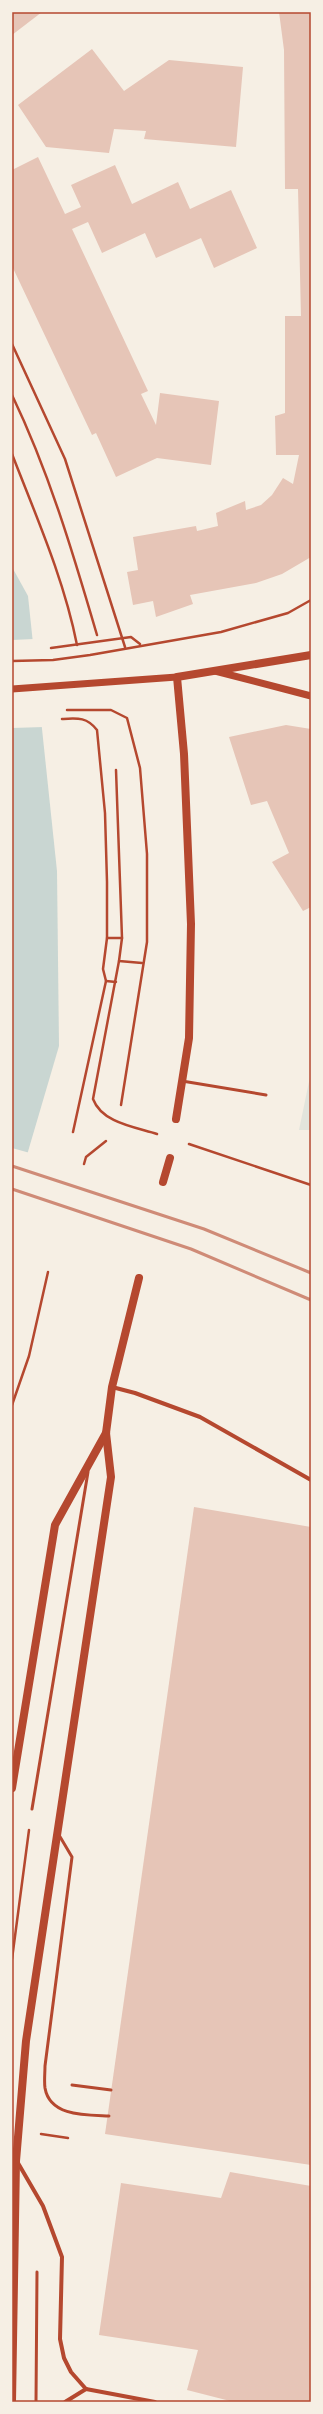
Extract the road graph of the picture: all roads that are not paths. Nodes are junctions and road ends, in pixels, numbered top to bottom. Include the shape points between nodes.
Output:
1 (311, 655) edge
2 (214, 671) junction
3 (177, 676) junction
4 (12, 689) edge
5 (311, 696) edge
6 (182, 1081) junction
7 (266, 1094) dead end
8 (176, 1119) dead end
9 (170, 1158) dead end
10 (163, 1182) dead end
11 (139, 1278) dead end
12 (112, 1387) junction
13 (106, 1433) junction
14 (89, 1464) junction
15 (311, 1480) edge
16 (12, 1788) edge
17 (32, 1809) dead end
18 (57, 1832) junction
19 (72, 2085) dead end
20 (111, 2090) dead end
21 (109, 2116) dead end
22 (16, 2161) junction
23 (37, 2272) dead end
24 (86, 2389) junction
25 (12, 2402) edge
26 (36, 2402) edge
27 (65, 2402) edge
28 (155, 2402) edge

1 - 2 main road
2 - 3 main road
2 - 5 street
3 - 4 street
3 - 6 main road via 184,754 191,924 189,1038
6 - 7 lane
6 - 8 main road
9 - 10 main road
11 - 12 main road
12 - 13 main road
12 - 15 street via 200,1417
13 - 14 main road
13 - 18 main road via 111,1477
14 - 16 main road via 55,1525
14 - 17 lane
18 - 21 lane via 72,1857 45,2066 45,2089 55,2105 69,2113
18 - 22 main road via 26,2041
19 - 20 lane
22 - 24 street via 43,2206 62,2257 60,2339 64,2358 71,2372
22 - 25 main road
23 - 26 lane
24 - 27 street
24 - 28 street

